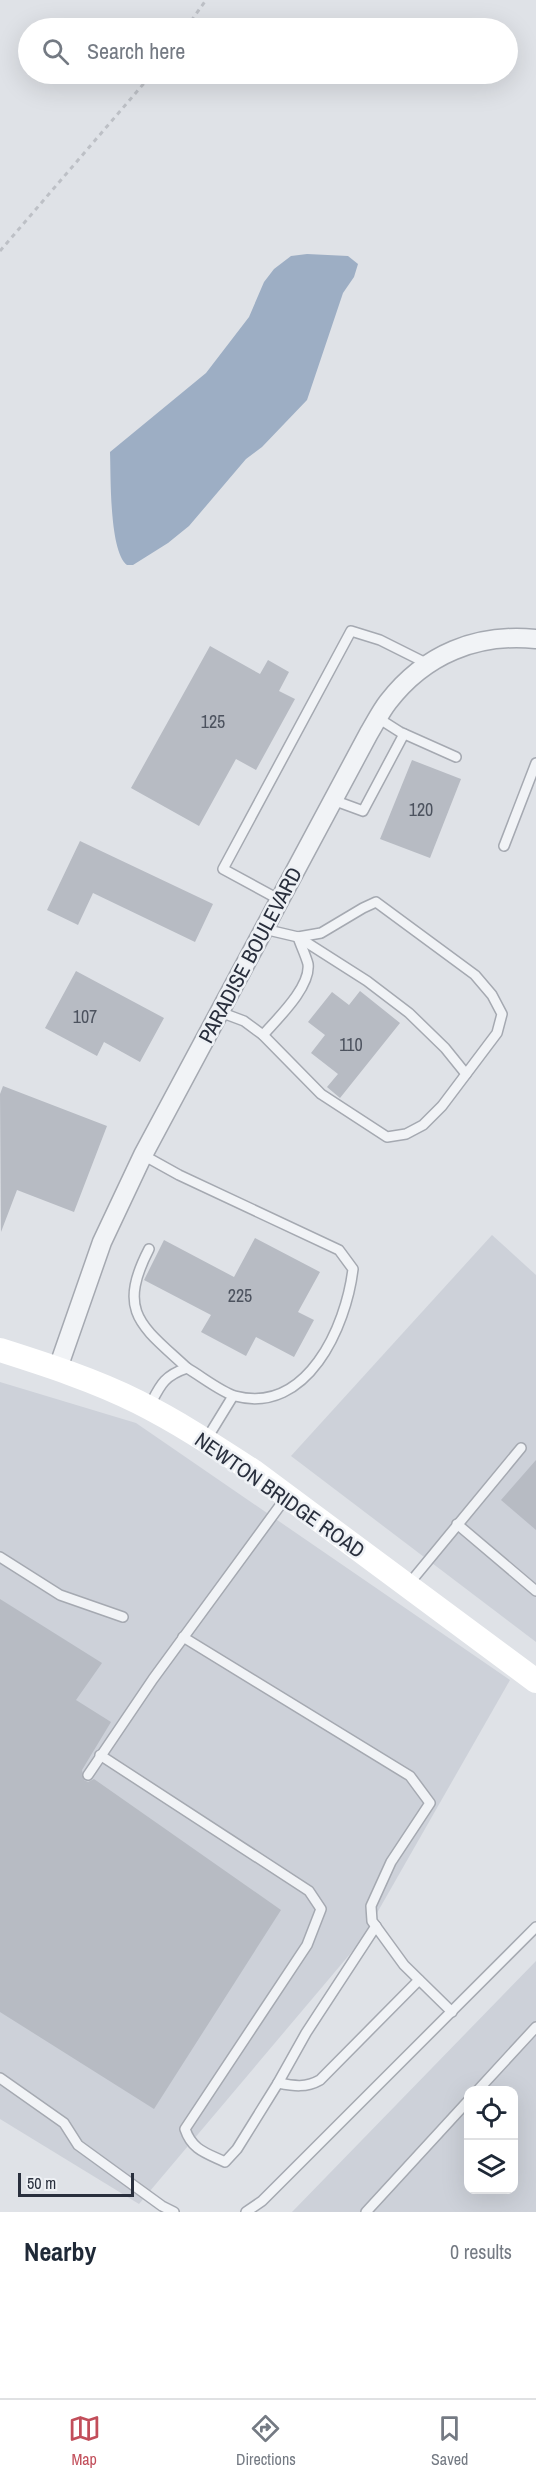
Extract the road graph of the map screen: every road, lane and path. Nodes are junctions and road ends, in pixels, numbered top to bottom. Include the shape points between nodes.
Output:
1 (206, 0) edge
2 (193, 18) edge
3 (143, 84) edge
4 (0, 251) edge
5 (536, 639) edge
6 (428, 664) junction
7 (378, 718) junction
8 (405, 734) junction
9 (456, 757) dead end
10 (536, 763) edge
11 (333, 800) junction
12 (504, 846) dead end
13 (280, 900) junction
14 (264, 929) junction
15 (298, 938) junction
16 (220, 1012) junction
17 (263, 1035) junction
18 (466, 1074) junction
19 (143, 1155) junction
20 (149, 1249) dead end
21 (0, 1350) edge
22 (57, 1368) junction
23 (187, 1368) junction
24 (233, 1396) junction
25 (148, 1408) junction
26 (206, 1440) junction
27 (521, 1448) dead end
28 (287, 1496) junction
29 (457, 1524) junction
30 (0, 1557) edge
31 (406, 1587) junction
32 (536, 1591) edge
33 (123, 1617) dead end
34 (183, 1637) junction
35 (536, 1681) edge
36 (100, 1755) junction
37 (88, 1774) dead end
38 (376, 1926) junction
39 (536, 1927) edge
40 (419, 1980) junction
41 (452, 2012) junction
42 (536, 2027) edge
43 (0, 2078) edge
44 (278, 2082) junction
45 (483, 2086) edge
46 (464, 2105) edge
47 (174, 2212) edge
48 (246, 2212) edge
49 (366, 2212) edge

1 - 2 path
3 - 4 path
5 - 6 street, PARADISE BOULEVARD via 494,638 465,644
6 - 7 street, PARADISE BOULEVARD via 411,677
6 - 13 lane via 380,640 351,631 223,869
7 - 8 lane
7 - 11 street, PARADISE BOULEVARD
8 - 9 lane
8 - 11 lane via 363,811
10 - 12 lane
11 - 13 street, PARADISE BOULEVARD
13 - 14 street, PARADISE BOULEVARD
14 - 15 lane
14 - 16 street, PARADISE BOULEVARD
15 - 17 lane via 308,965 306,975 296,998
15 - 18 lane via 409,1012
15 - 18 lane via 321,933 376,902 475,975 502,1014 497,1033
16 - 17 lane via 244,1021
16 - 19 street, PARADISE BOULEVARD
17 - 18 lane via 321,1094 387,1137 406,1134 423,1125
19 - 22 street, PARADISE BOULEVARD via 102,1242
19 - 24 lane via 339,1250 353,1269 340,1326 309,1374 283,1395 265,1400
20 - 23 lane via 138,1269 132,1300 140,1321
21 - 22 main road, NEWTON BRIDGE ROAD
22 - 25 main road, NEWTON BRIDGE ROAD
23 - 24 lane
23 - 25 lane via 170,1374
24 - 26 lane
25 - 26 main road, NEWTON BRIDGE ROAD
26 - 28 main road, NEWTON BRIDGE ROAD
27 - 29 lane
28 - 31 main road, NEWTON BRIDGE ROAD
28 - 34 lane
29 - 31 lane
29 - 32 lane
30 - 33 lane via 60,1595
31 - 35 main road, NEWTON BRIDGE ROAD
34 - 36 lane
34 - 38 lane via 410,1776 430,1803 391,1862 371,1906
36 - 37 lane
36 - 44 lane via 309,1891 321,1909 307,1945 185,2129 190,2142 225,2162
38 - 40 lane
38 - 44 lane
39 - 41 lane
40 - 41 lane
40 - 44 lane via 320,2080 295,2087
41 - 48 lane via 262,2202
42 - 45 lane
43 - 47 lane via 64,2123 78,2145
46 - 49 lane

